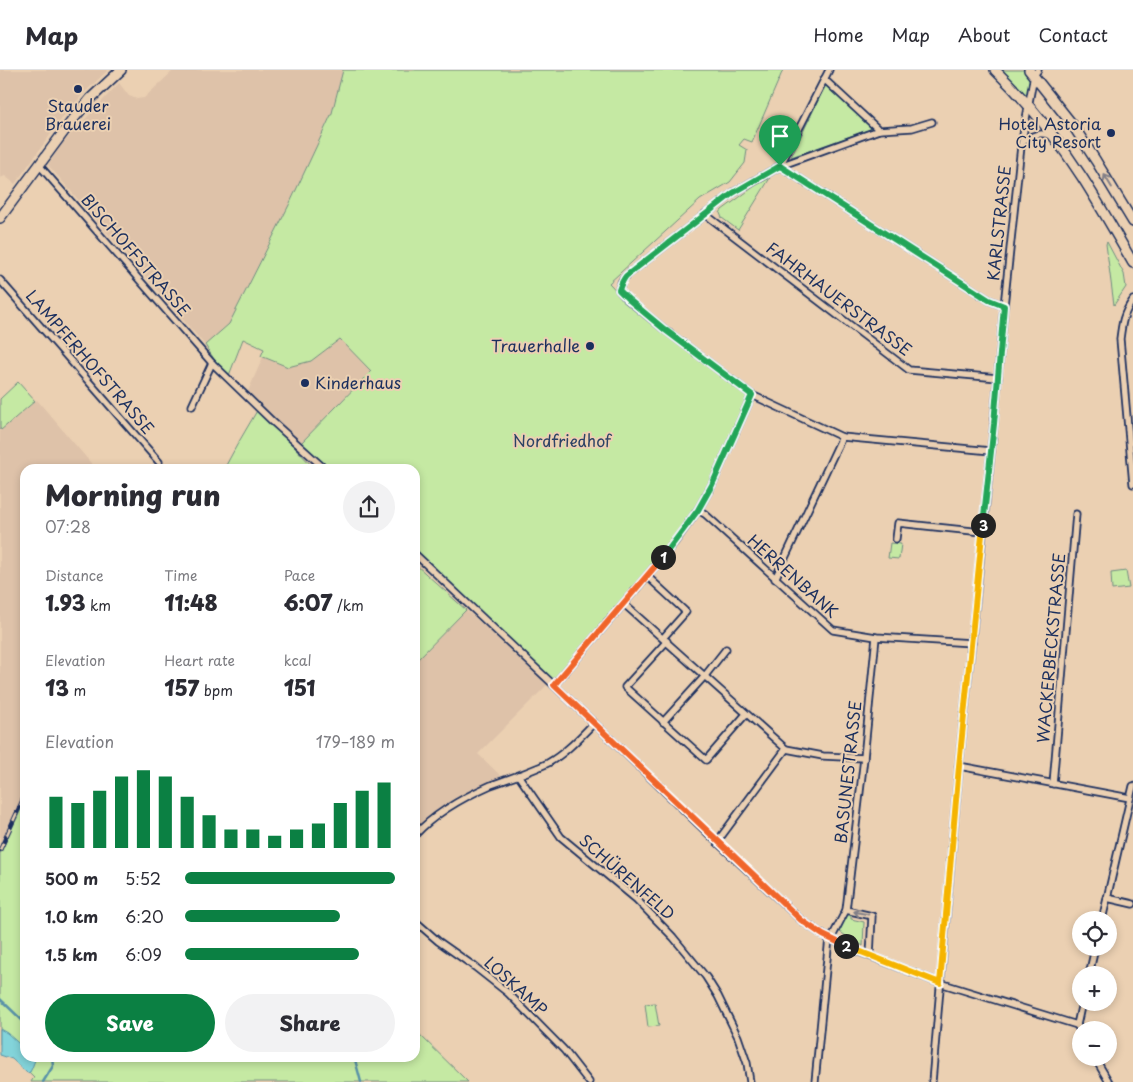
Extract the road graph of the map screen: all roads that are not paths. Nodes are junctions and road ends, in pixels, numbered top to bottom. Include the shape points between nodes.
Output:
1 (121, 70) edge
2 (829, 70) edge
3 (994, 70) edge
4 (1034, 72) edge
5 (824, 78) junction
6 (1028, 105) junction
7 (932, 122) dead end
8 (879, 130) junction
9 (1053, 136) junction
10 (1022, 143) junction
11 (39, 165) junction
12 (780, 166) junction
13 (705, 214) junction
14 (0, 218) edge
15 (1133, 222) edge
16 (1133, 263) edge
17 (0, 280) edge
18 (1133, 300) edge
19 (1004, 306) junction
20 (212, 363) junction
21 (998, 378) junction
22 (752, 395) junction
23 (192, 406) dead end
24 (842, 437) junction
25 (991, 451) junction
26 (159, 462) dead end
27 (319, 464) edge
28 (1133, 484) edge
29 (698, 510) junction
30 (1076, 514) dead end
31 (982, 532) junction
32 (896, 539) dead end
33 (420, 559) edge
34 (647, 576) junction
35 (775, 579) junction
36 (624, 604) junction
37 (876, 637) junction
38 (665, 639) junction
39 (972, 643) junction
40 (726, 649) dead end
41 (704, 677) junction
42 (554, 685) junction
43 (746, 714) junction
44 (663, 722) junction
45 (594, 723) junction
46 (786, 749) junction
47 (864, 758) junction
48 (959, 766) junction
49 (518, 775) junction
50 (1053, 784) junction
51 (1133, 786) edge
52 (1130, 798) junction
53 (420, 829) edge
54 (717, 842) junction
55 (1107, 898) junction
56 (1133, 904) edge
57 (846, 910) junction
58 (1104, 911) edge
59 (420, 925) edge
60 (830, 938) junction
61 (870, 956) junction
62 (940, 983) junction
63 (1072, 1023) edge
64 (1100, 1066) edge
65 (589, 1082) edge
66 (750, 1082) edge
67 (814, 1082) edge
68 (932, 1082) edge
69 (1109, 1082) edge

1 - 11 main road via 90,99
2 - 5 street
3 - 6 main road
4 - 6 street, KARLSTRASSE
15 -> 4 main road via 1072,124
5 - 8 street
5 - 12 street
6 - 9 main road
6 - 10 street, KARLSTRASSE
7 - 8 street via 912,128
8 - 12 street
9 - 10 street via 1037,134
9 - 16 main road via 1082,177
10 - 19 street, KARLSTRASSE
11 - 14 main road
11 - 20 street, BISCHOFFSTRASSE
12 - 13 street via 733,193
12 - 19 street via 989,300
13 - 21 street, FAHRHAUERSTRASSE via 909,370
13 - 22 street via 626,276 619,290
17 - 26 street, LAMPFERHOFSTRASSE
18 - 28 street via 1122,320 1120,339
19 - 21 street, KARLSTRASSE
20 - 23 street
20 - 27 street, BISCHOFFSTRASSE
21 - 25 street, KARLSTRASSE
22 - 24 street
22 - 29 street
24 - 25 street
24 - 35 street
25 - 31 street, KARLSTRASSE
29 - 34 street
29 - 35 street, HERRENBANK
30 - 50 street, WACKERBECKSTRASSE
31 - 32 street via 898,524
31 - 39 street, KARLSTRASSE
33 - 42 street
34 - 36 street
34 - 38 street via 686,612
35 - 37 street, HERRENBANK via 833,630
36 - 38 street
36 - 42 street
37 - 39 street, HERRENBANK
37 - 47 street, BASUNESTRASSE
38 - 41 street
38 - 44 street via 625,688
39 - 48 street, KARLSTRASSE
40 - 41 street
41 - 43 street
41 - 44 street
42 - 45 street
43 - 44 street via 706,760
43 - 46 street
45 - 49 street via 557,757
45 - 54 street
46 - 47 street via 823,756
46 - 54 street
47 - 57 street, BASUNESTRASSE
48 - 50 street
48 - 62 street, KARLSTRASSE
49 - 53 street via 456,803
49 - 66 street, SCHÜRENFELD via 561,837 637,900 706,977 738,1037
50 - 52 street
51 - 52 street
52 - 55 street
54 - 60 street via 801,920
55 - 56 street
55 - 58 street
57 - 60 street, BASUNESTRASSE
61 -> 57 street via 872,916
59 - 65 street, LOSKAMP via 508,993 564,1050
60 - 61 street
60 - 67 street, BASUNESTRASSE
61 - 62 street
62 - 63 street
62 - 68 street, KARLSTRASSE
64 - 69 street

